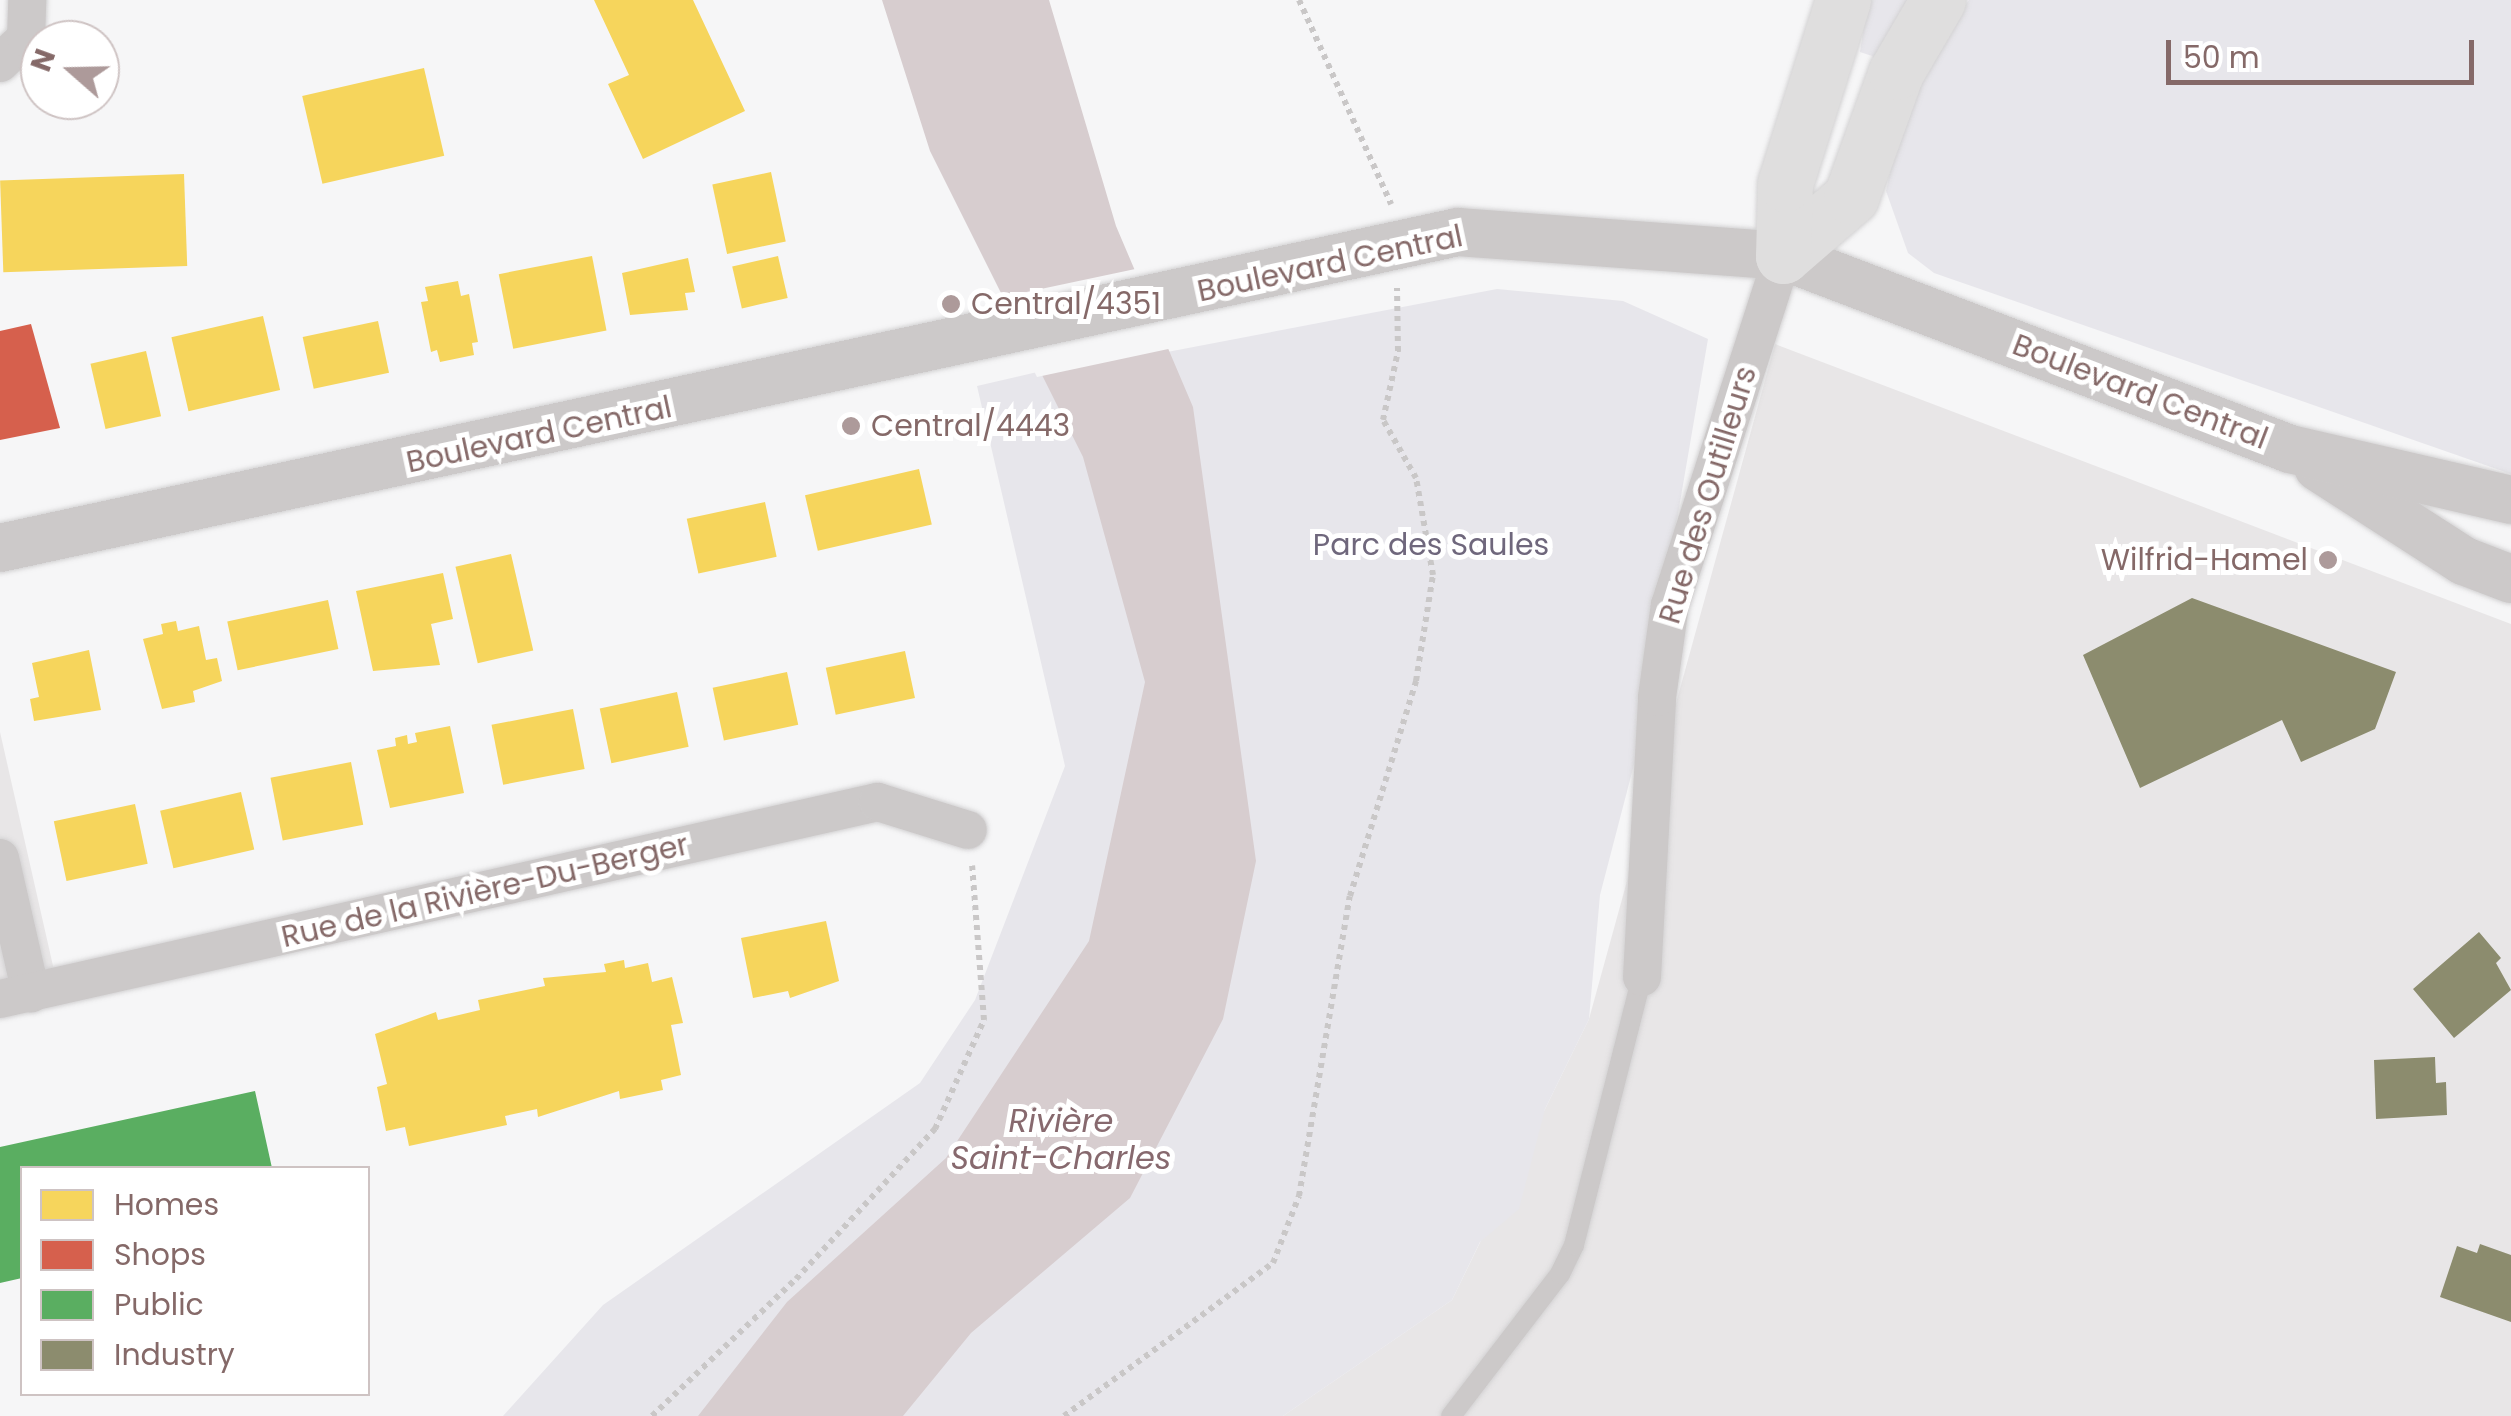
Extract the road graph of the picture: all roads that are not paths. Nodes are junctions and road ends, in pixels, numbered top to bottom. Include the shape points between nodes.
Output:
1 (27, 0) edge
2 (1843, 0) edge
3 (1938, 0) edge
4 (0, 64) edge
5 (1783, 256) junction
6 (2290, 449) junction
7 (2511, 500) edge
8 (0, 548) edge
9 (2511, 579) edge
10 (968, 830) road end
11 (0, 858) edge
12 (1642, 977) joint
13 (15, 996) edge
14 (1451, 1416) edge

1 - 4 street via 26,38
2 - 5 highway via 1785,184
3 - 5 highway via 1896,72 1851,197
5 - 6 street, Boulevard Central
5 - 8 street, Boulevard Central via 1458,232
5 - 12 street, Rue des Outilleurs via 1670,605 1657,696
6 - 7 street, Boulevard Central
6 - 9 street, Boulevard Central via 2464,561
10 - 13 street, Rue de la Rivière-Du-Berger via 878,802
11 - 13 street
12 - 14 lane via 1574,1245 1560,1274

